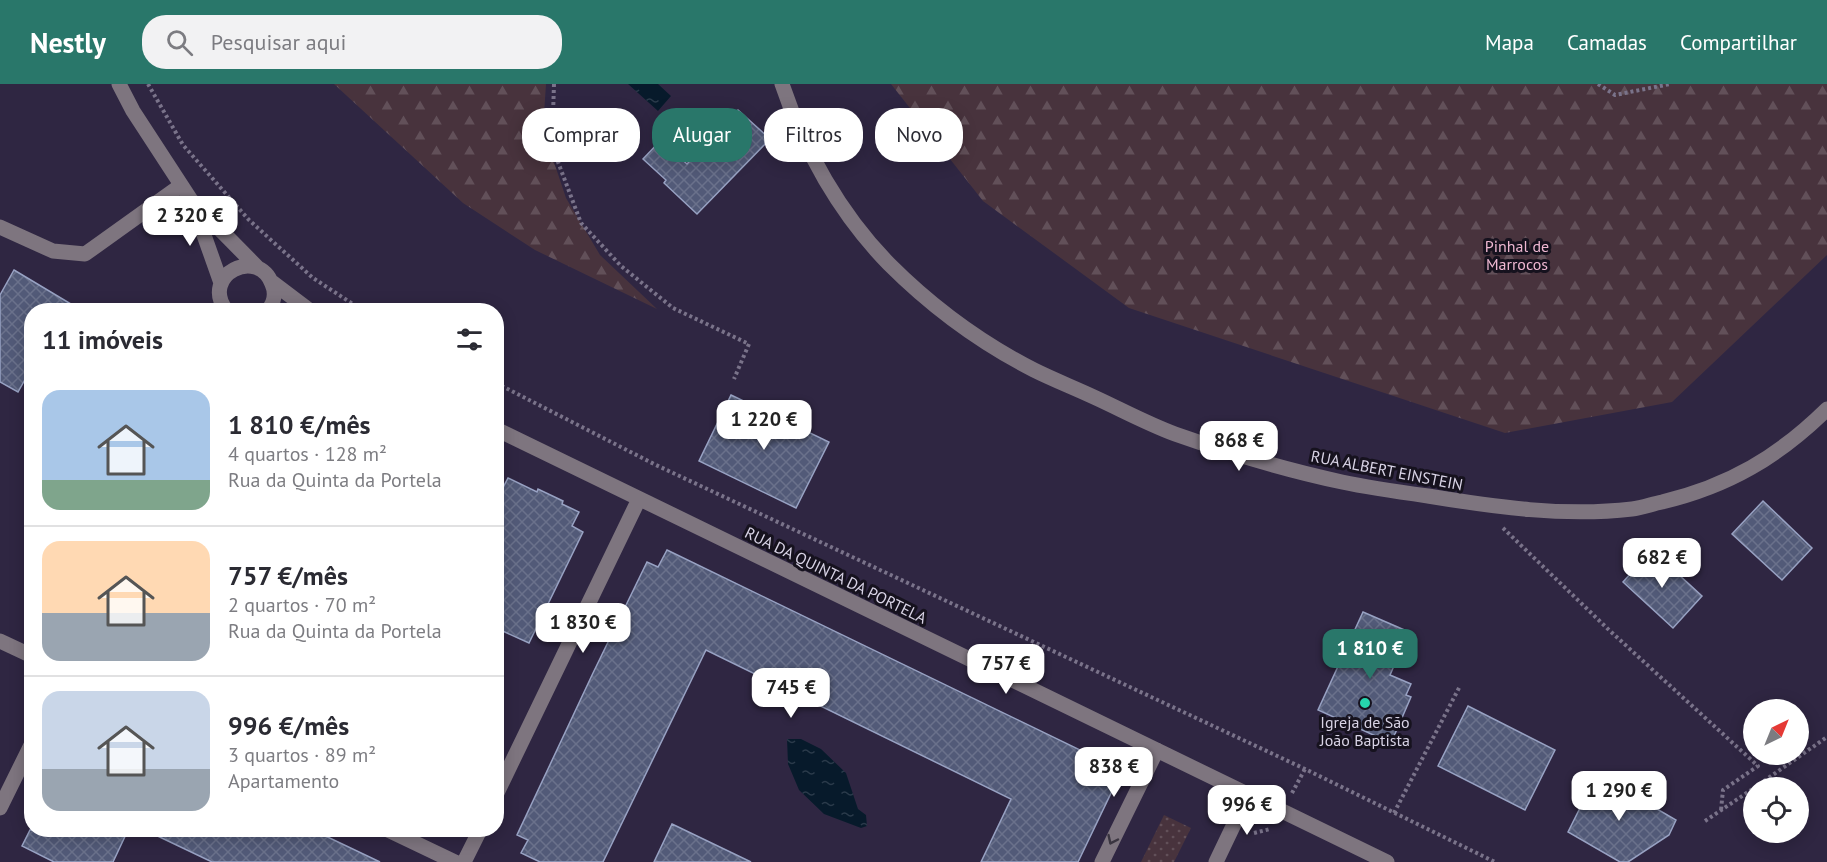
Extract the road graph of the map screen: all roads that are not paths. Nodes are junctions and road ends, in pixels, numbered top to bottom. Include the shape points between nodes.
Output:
1 (119, 84) edge
2 (782, 84) edge
3 (180, 186) junction
4 (191, 200) junction
5 (0, 227) edge
6 (257, 267) junction
7 (272, 282) junction
8 (221, 283) junction
9 (222, 303) edge
10 (272, 303) edge
11 (300, 303) edge
12 (1827, 409) edge
13 (504, 433) edge
14 (639, 499) junction
15 (0, 641) edge
16 (24, 652) edge
17 (1157, 750) junction
18 (24, 759) edge
19 (504, 778) edge
20 (1248, 795) junction
21 (0, 808) edge
22 (403, 837) edge
23 (476, 837) edge
24 (455, 862) edge
25 (464, 862) edge
26 (1102, 862) edge
27 (1216, 862) edge
28 (1387, 862) edge

1 - 3 street
2 - 12 street, RUA ALBERT EINSTEIN via 813,159 847,213 888,263 928,299 976,335 1032,369 1173,433 1270,465 1343,483 1478,505 1538,510 1633,509 1714,487 1758,465
3 - 4 street
3 - 5 street via 85,254 52,251
4 - 6 street
4 - 8 street
6 - 7 street
6 - 8 street via 232,270
7 - 10 street
7 - 11 street
8 - 9 street
13 - 14 street, RUA DA QUINTA DA PORTELA
14 - 17 street, RUA DA QUINTA DA PORTELA
14 - 19 street
15 - 16 street
17 - 20 street, RUA DA QUINTA DA PORTELA
17 -> 26 street
18 - 21 street
20 - 27 street
20 - 28 street, RUA DA QUINTA DA PORTELA
22 - 24 street
23 - 25 street

